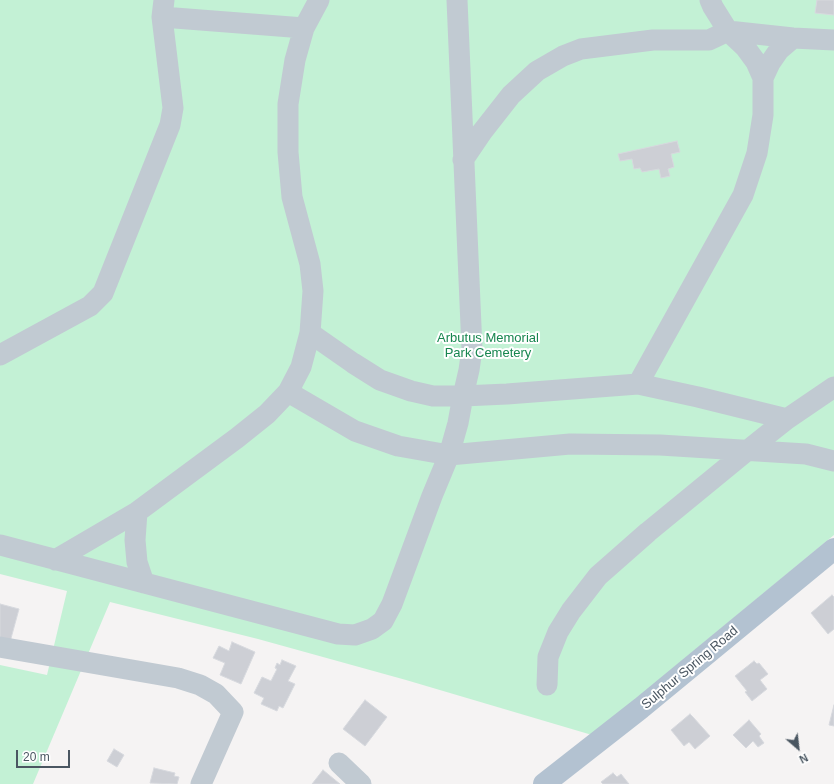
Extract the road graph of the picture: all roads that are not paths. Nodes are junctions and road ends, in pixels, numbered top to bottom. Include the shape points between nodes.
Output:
1 (318, 0) edge
2 (457, 0) edge
3 (710, 0) edge
4 (163, 9) edge
5 (304, 28) junction
6 (728, 31) junction
7 (793, 38) junction
8 (834, 40) edge
9 (763, 78) junction
10 (464, 160) junction
11 (310, 333) junction
12 (0, 355) edge
13 (638, 384) junction
14 (834, 387) edge
15 (288, 392) junction
16 (463, 396) junction
17 (787, 419) junction
18 (748, 450) junction
19 (448, 456) junction
20 (834, 462) edge
21 (137, 512) junction
22 (0, 545) edge
23 (834, 549) edge
24 (55, 560) junction
25 (144, 583) junction
26 (0, 647) edge
27 (547, 685) dead end
28 (339, 763) dead end
29 (201, 784) edge
30 (361, 784) edge
31 (544, 784) edge

1 - 5 street
2 - 10 street
3 - 6 street
4 - 5 street
4 - 12 street via 174,108 170,125 103,293 90,306
5 - 11 street via 295,60 288,104 288,152 292,196 310,264 313,291
6 - 7 street
6 - 9 street via 749,52
6 - 10 street via 709,40 653,40 581,50 563,56 537,70 511,95
7 - 8 street
7 - 9 street via 770,63
9 - 13 street via 763,115 757,152 743,195
10 - 16 street via 472,349
11 - 15 street via 301,366
11 - 16 street via 380,380 433,396
13 - 16 street
13 - 17 street
14 - 17 street
15 - 19 street via 355,431 398,446
15 - 21 street via 267,414 237,438
16 - 19 street
17 - 18 street
18 - 19 street via 660,445 570,444
18 - 20 street via 806,454
18 - 27 street via 598,576 558,632 548,657
19 - 25 street via 392,604 382,621 372,630 356,635 338,634
21 - 24 street
21 - 25 street via 134,540 137,562
22 - 24 street
23 - 31 main road, Sulphur Spring Road
24 - 25 street
26 - 29 street via 178,678 200,685 216,694 233,712
28 - 30 street

